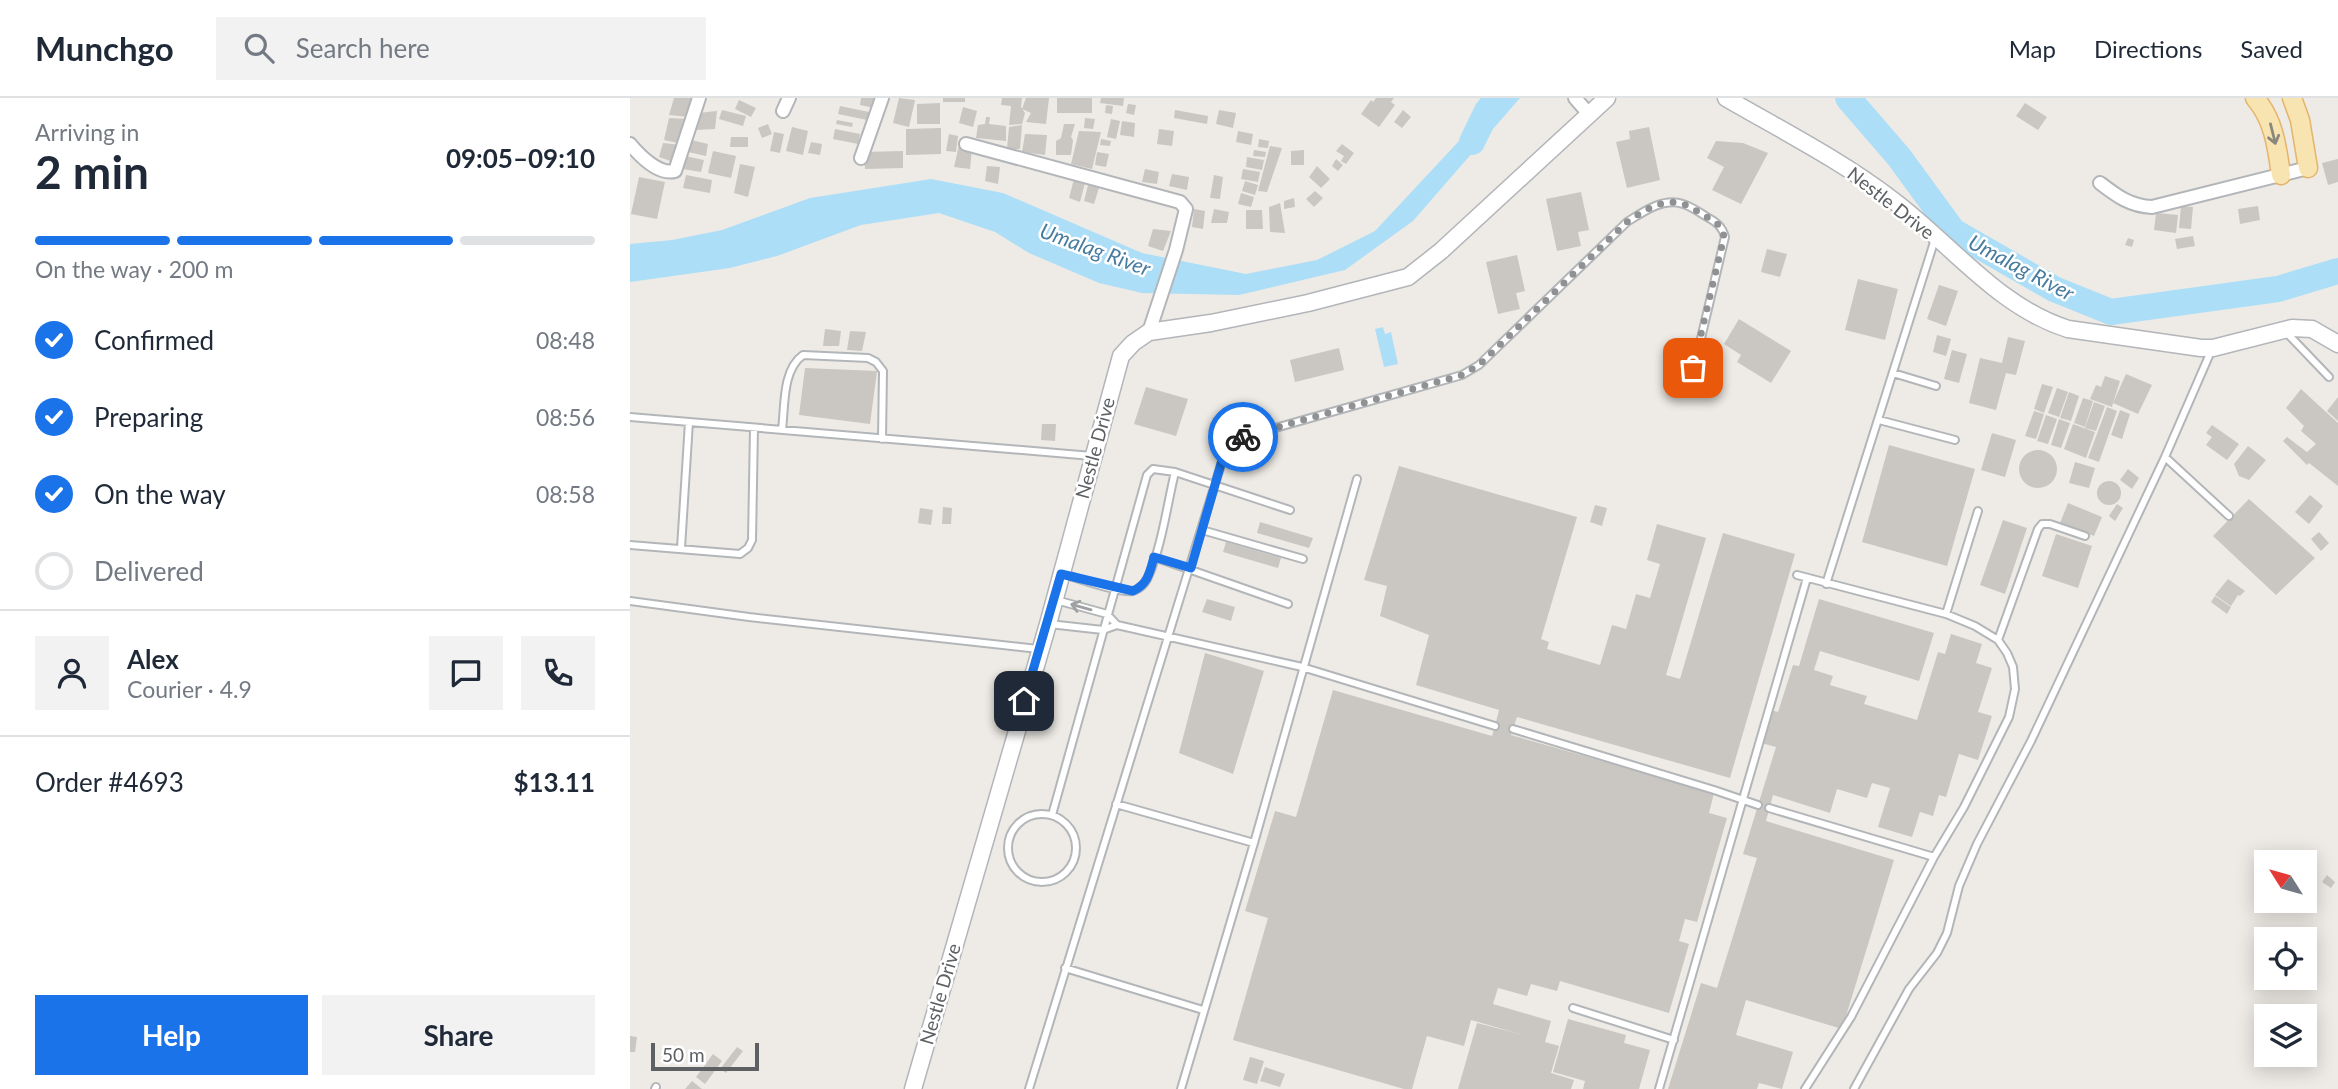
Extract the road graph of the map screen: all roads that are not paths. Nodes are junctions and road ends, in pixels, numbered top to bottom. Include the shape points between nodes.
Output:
1 (699, 98) edge
2 (789, 98) edge
3 (882, 98) edge
4 (1575, 98) edge
5 (1607, 98) edge
6 (1726, 98) edge
7 (2255, 98) edge
8 (2292, 98) edge
9 (783, 111) dead end
10 (1588, 113) junction
11 (630, 144) edge
12 (966, 144) dead end
13 (861, 158) dead end
14 (2308, 168) joint
15 (2281, 175) junction
16 (2100, 183) dead end
17 (1936, 237) junction
18 (2284, 329) junction
19 (1149, 332) junction
20 (2338, 344) edge
21 (2213, 348) junction
22 (1693, 368) dead end
23 (1893, 373) junction
24 (2329, 377) dead end
25 (1936, 386) dead end
26 (630, 417) edge
27 (1879, 419) junction
28 (689, 422) junction
29 (754, 428) junction
30 (782, 430) junction
31 (882, 439) junction
32 (1955, 440) dead end
33 (1092, 456) junction
34 (2165, 457) junction
35 (1175, 472) junction
36 (1357, 480) dead end
37 (1215, 486) junction
38 (1290, 510) dead end
39 (1978, 511) dead end
40 (2229, 516) dead end
41 (1202, 530) junction
42 (2085, 536) dead end
43 (630, 545) edge
44 (681, 548) junction
45 (1154, 557) junction
46 (1303, 559) dead end
47 (1191, 568) junction
48 (1061, 574) junction
49 (1797, 575) dead end
50 (1807, 578) junction
51 (1826, 584) junction
52 (1114, 588) junction
53 (1054, 599) junction
54 (630, 601) edge
55 (1287, 604) dead end
56 (1107, 614) junction
57 (1946, 614) junction
58 (1048, 624) junction
59 (1117, 625) junction
60 (1103, 630) junction
61 (1169, 638) junction
62 (1998, 640) junction
63 (1040, 649) junction
64 (1302, 667) junction
65 (1495, 726) dead end
66 (1513, 729) dead end
67 (1741, 800) junction
68 (1116, 804) junction
69 (1758, 805) dead end
70 (1769, 808) dead end
71 (1052, 815) junction
72 (1254, 843) junction
73 (1934, 857) junction
74 (1065, 968) junction
75 (1573, 1008) dead end
76 (1203, 1010) junction
77 (1674, 1040) junction
78 (912, 1089) edge
79 (1029, 1089) edge
80 (1181, 1089) edge
81 (1658, 1089) edge
82 (1805, 1089) edge
83 (1854, 1089) edge

1 - 11 street via 675,171 657,168
2 - 9 street
3 - 13 street
4 - 10 street
5 - 10 street
6 - 17 street, Nestle Drive via 1874,186
7 -> 15 main road via 2273,128
8 - 14 main road
10 - 19 street via 1408,277 1308,303
12 - 19 street via 1180,202 1186,209
14 - 15 street
15 - 16 street via 2152,207 2123,201
17 - 21 street, Nestle Drive via 2020,308 2051,323
17 - 23 lane
18 - 20 street via 2312,329
18 - 21 street
18 - 24 lane
19 - 33 street, Nestle Drive via 1121,356
21 - 34 lane
22 - 37 lane via 1723,229 1682,203 1666,202 1627,222 1479,365 1462,375 1233,440 1225,450
23 - 25 lane
23 - 27 lane
26 - 28 lane
27 - 32 lane
27 - 51 lane
28 - 29 lane
28 - 44 lane
29 - 30 lane
29 - 44 lane via 752,540 748,548 740,554
30 - 31 lane
30 - 31 lane via 788,380 798,359 803,355 868,358 883,371
31 - 33 lane
33 - 48 street, Nestle Drive
34 - 40 lane
34 - 83 lane via 2031,741 1977,844 1959,886 1947,933 1909,989
35 - 37 lane
35 - 45 lane
35 - 52 lane via 1153,469 1147,475
36 - 64 lane
37 - 38 lane
37 - 41 lane
39 - 57 lane
41 - 46 lane
41 - 47 lane
42 - 62 lane via 2042,524
43 - 44 lane
45 - 47 lane
45 - 52 lane via 1141,587 1133,591
47 - 55 lane
47 - 61 lane
48 - 52 lane
48 - 53 street, Nestle Drive
49 - 50 lane
50 - 51 lane
50 - 67 lane
51 - 57 lane
52 - 56 lane
56 -> 53 lane
53 - 58 street, Nestle Drive
54 - 63 lane
56 - 59 lane
56 - 60 lane
57 - 62 lane
58 - 60 lane
58 - 63 street, Nestle Drive
59 - 60 lane
59 - 61 lane
60 - 71 lane
61 - 64 lane
61 - 68 lane
62 - 73 lane via 2013,667 2015,689 2009,718
63 - 78 street, Nestle Drive
64 - 65 lane
64 - 72 lane
66 - 67 lane
67 - 69 lane
67 - 77 lane
68 - 72 lane
68 - 74 lane
70 - 73 lane
71 - 71 lane via 1035,814 1020,821 1010,835 1007,851 1013,867 1025,878 1041,883 1070,869 1076,854 1075,837 1066,823
72 - 76 lane
73 - 82 lane via 1852,1017
74 - 76 lane
74 - 79 lane
75 - 77 lane
76 - 80 lane
77 - 81 lane

